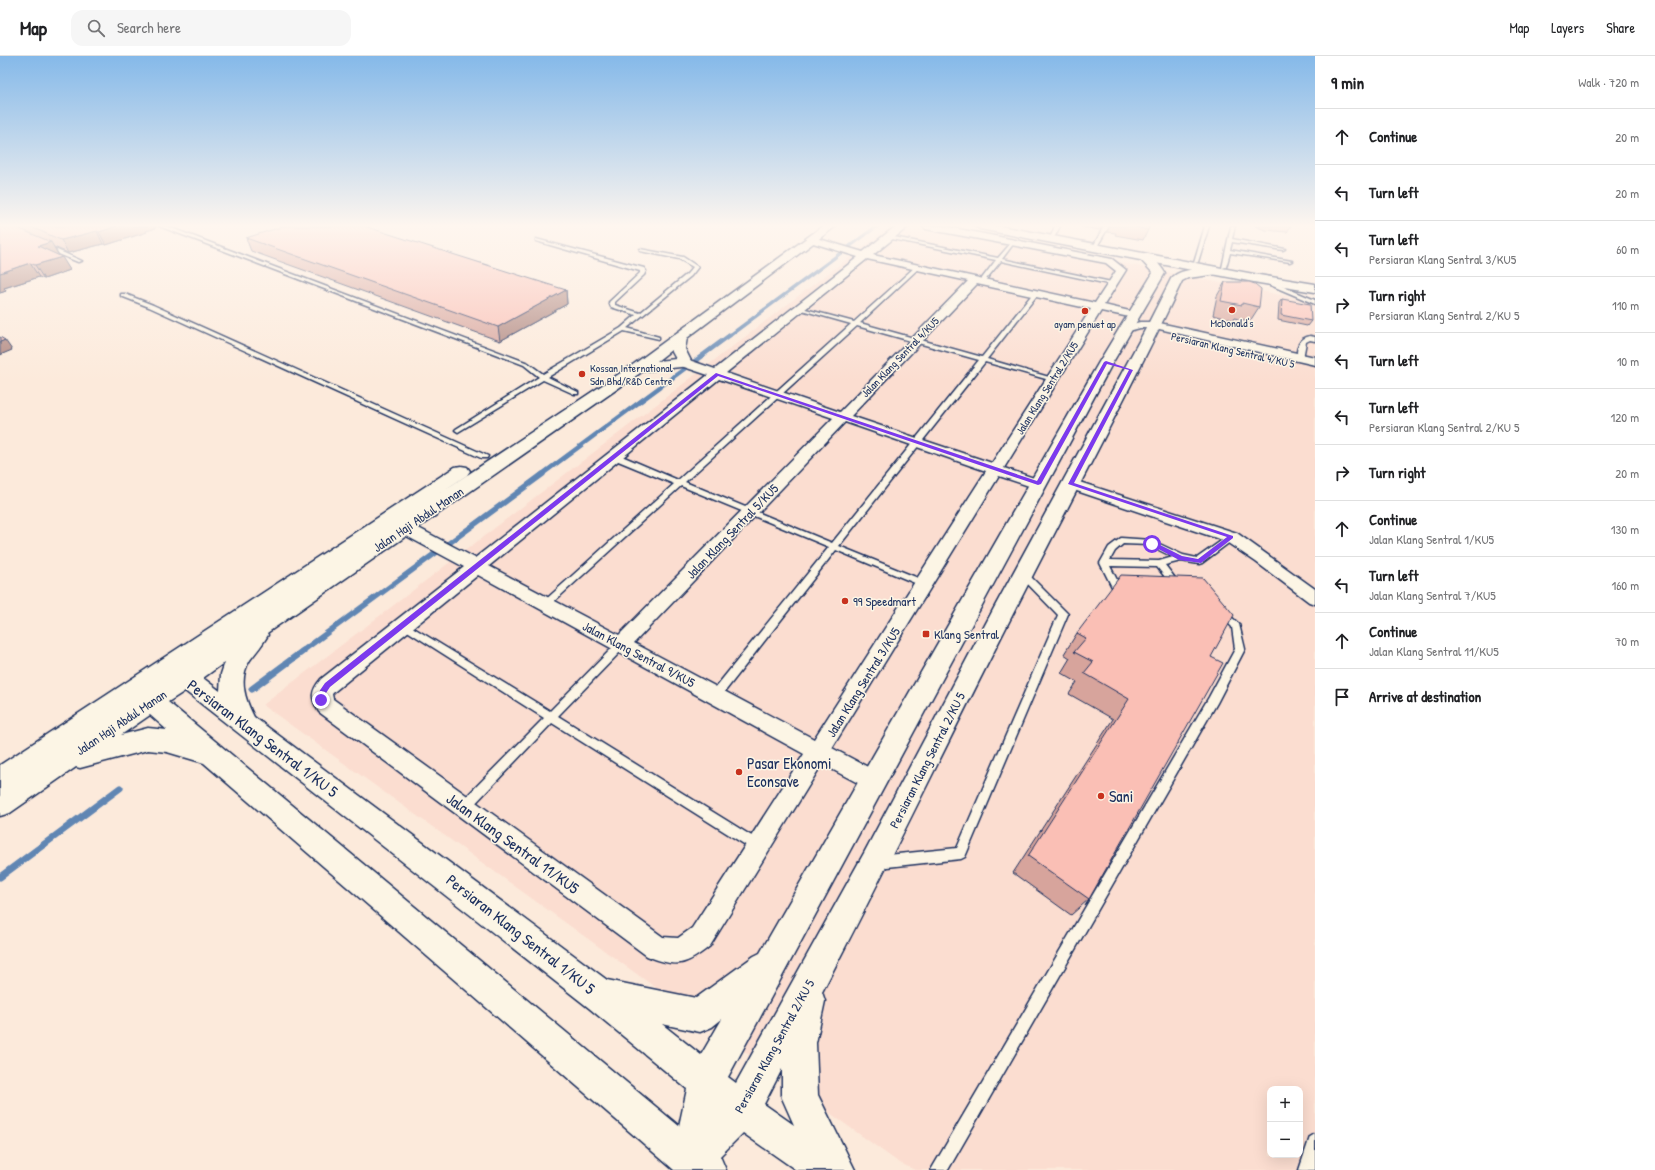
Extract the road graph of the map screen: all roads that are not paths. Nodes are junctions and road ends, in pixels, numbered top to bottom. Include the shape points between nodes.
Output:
1 (299, 278) edge
2 (638, 278) edge
3 (685, 278) edge
4 (753, 278) edge
5 (762, 278) edge
6 (838, 278) edge
7 (906, 278) edge
8 (966, 278) edge
9 (982, 278) edge
10 (1088, 278) edge
11 (1116, 278) edge
12 (1156, 278) edge
13 (1179, 278) edge
14 (1255, 278) edge
15 (1283, 278) edge
16 (1259, 279) junction
17 (1315, 279) edge
18 (1297, 280) junction
19 (979, 281) junction
20 (1315, 282) edge
21 (1113, 283) junction
22 (1315, 288) edge
23 (1036, 293) junction
24 (123, 295) dead end
25 (1315, 302) edge
26 (1099, 307) junction
27 (800, 308) junction
28 (641, 315) junction
29 (1129, 322) junction
30 (856, 324) junction
31 (1153, 328) junction
32 (623, 329) junction
33 (657, 338) junction
34 (680, 338) junction
35 (1315, 339) edge
36 (916, 340) junction
37 (1300, 358) junction
38 (983, 359) junction
39 (1315, 361) edge
40 (1106, 362) junction
41 (685, 363) junction
42 (639, 367) junction
43 (1315, 369) edge
44 (1131, 370) junction
45 (717, 374) junction
46 (543, 377) junction
47 (1053, 379) junction
48 (576, 393) junction
49 (777, 394) junction
50 (842, 417) junction
51 (458, 430) dead end
52 (917, 442) junction
53 (484, 456) junction
54 (614, 456) junction
55 (996, 470) junction
56 (679, 483) junction
57 (1038, 484) junction
58 (1070, 484) junction
59 (750, 512) junction
60 (405, 528) junction
61 (1231, 537) junction
62 (834, 546) junction
63 (1181, 558) junction
64 (1104, 563) junction
65 (1159, 564) junction
66 (477, 566) junction
67 (1023, 574) junction
68 (924, 584) junction
69 (1130, 585) edge
70 (1162, 586) edge
71 (1315, 598) edge
72 (546, 604) junction
73 (1215, 606) edge
74 (271, 620) junction
75 (404, 625) junction
76 (621, 645) junction
77 (156, 676) junction
78 (185, 678) junction
79 (716, 696) junction
80 (151, 702) junction
81 (551, 717) junction
82 (245, 724) junction
83 (818, 752) junction
84 (213, 754) junction
85 (61, 762) junction
86 (0, 780) edge
87 (873, 781) junction
88 (0, 804) edge
89 (464, 807) junction
90 (759, 847) junction
91 (874, 863) junction
92 (772, 961) junction
93 (815, 973) junction
94 (602, 996) junction
95 (706, 1080) junction
96 (741, 1110) junction
97 (1315, 1142) edge
98 (698, 1164) edge
99 (828, 1170) edge
100 (836, 1170) edge
101 (939, 1170) edge
102 (1307, 1170) edge

1 - 46 lane via 526,364
2 - 28 lane via 612,302 612,306
3 - 28 lane
4 - 33 main road, Jalan Haji Abdul Manan
5 - 34 main road, Jalan Haji Abdul Manan
6 - 27 street, Jalan Klang Sentral 11/KU5
7 - 30 lane
8 - 19 street
9 - 19 lane
10 - 21 lane
11 - 21 street, Jalan Klang Sentral 2/KU5
12 - 29 main road
13 - 31 main road, Persiaran Klang Sentral 2/KU 5
14 - 16 main road
15 - 18 main road
16 - 22 main road
16 - 25 lane
17 - 18 main road
18 - 20 main road
19 - 23 street
19 - 36 street, Jalan Klang Sentral 4/KU5
21 - 26 street, Jalan Klang Sentral 2/KU5
23 - 26 street
23 - 38 lane
24 - 53 lane
26 - 29 street
26 - 47 street, Jalan Klang Sentral 2/KU5
27 - 30 lane
27 - 45 street, Jalan Klang Sentral 11/KU5
28 - 32 lane
29 - 31 street
29 - 40 main road
30 - 36 lane
30 - 49 lane
31 - 37 street, Persiaran Klang Sentral 4/KU 5
31 - 43 street, Persiaran Klang Sentral 4/KU 5
31 - 44 main road, Persiaran Klang Sentral 2/KU 5
32 - 33 lane
32 - 46 lane
33 - 48 main road, Jalan Haji Abdul Manan
34 - 41 main road via 678,349
34 - 42 main road, Jalan Haji Abdul Manan
35 - 37 lane via 1306,338 1301,343
36 - 38 lane
36 - 50 street, Jalan Klang Sentral 4/KU5
37 - 39 street, Persiaran Klang Sentral 4/KU 5
38 - 47 lane
38 - 52 lane
40 - 44 main road
40 - 57 main road
41 - 42 main road
41 - 45 street
42 - 60 main road, Jalan Haji Abdul Manan
44 - 58 main road, Persiaran Klang Sentral 2/KU 5
45 - 49 street
45 - 54 street, Jalan Klang Sentral 11/KU5
46 - 48 lane
46 - 51 lane
47 - 55 street, Jalan Klang Sentral 2/KU5
48 - 53 main road, Jalan Haji Abdul Manan
49 - 50 street
49 - 56 lane
50 - 52 street
50 - 59 street, Jalan Klang Sentral 5/KU5
52 - 55 street
52 - 62 lane
53 - 77 main road, Jalan Haji Abdul Manan
54 - 56 lane
54 - 66 street, Jalan Klang Sentral 11/KU5
55 - 57 street
55 - 68 street, Jalan Klang Sentral 3/KU5
56 - 59 lane
56 - 72 lane
57 - 87 main road
58 - 61 street
58 - 67 main road, Persiaran Klang Sentral 2/KU 5
59 - 62 lane
59 - 76 street, Jalan Klang Sentral 5/KU5
60 - 66 street, Jalan Klang Sentral 9/KU5
60 - 74 main road, Jalan Haji Abdul Manan
61 - 63 lane via 1199,561
61 - 71 street
62 - 68 lane
62 - 79 lane
63 - 64 lane via 1152,544 1137,540 1121,541 1112,549
63 - 65 lane
64 - 65 lane
64 - 69 lane via 1115,585
65 - 70 lane via 1181,587
66 - 72 street, Jalan Klang Sentral 9/KU5
66 - 75 street, Jalan Klang Sentral 11/KU5
67 - 91 main road, Persiaran Klang Sentral 2/KU 5
67 - 91 lane via 1064,614 961,853
68 - 83 street, Jalan Klang Sentral 3/KU5
72 - 76 street, Jalan Klang Sentral 9/KU5
73 - 101 lane via 1236,626 1240,649 1213,700
74 - 78 main road, Jalan Haji Abdul Manan
74 - 82 main road via 246,648 232,671 232,690
75 - 81 lane
75 - 89 street, Jalan Klang Sentral 11/KU5 via 328,685 322,692 321,700
76 - 79 street, Jalan Klang Sentral 9/KU5
76 - 81 lane
77 - 78 main road, Persiaran Klang Sentral 1/KU 5
77 - 80 main road
77 - 86 main road, Jalan Haji Abdul Manan
78 - 80 main road, Jalan Haji Abdul Manan
78 - 82 main road, Persiaran Klang Sentral 1/KU 5
79 - 83 street, Jalan Klang Sentral 9/KU5
80 - 84 main road
80 - 85 main road, Jalan Haji Abdul Manan
81 - 89 lane
81 - 90 lane
82 - 94 main road, Persiaran Klang Sentral 1/KU 5
83 - 87 street, Jalan Klang Sentral 9/KU5
83 - 90 street, Jalan Klang Sentral 11/KU5
84 - 85 main road via 168,741 148,739
84 - 98 main road
85 - 88 main road, Jalan Haji Abdul Manan
87 - 92 main road
89 - 90 street, Jalan Klang Sentral 11/KU5 via 656,947 671,953 685,950 701,937
91 - 93 main road, Persiaran Klang Sentral 2/KU 5
92 - 94 main road via 700,1014
92 - 95 main road
93 - 96 main road, Persiaran Klang Sentral 2/KU 5
93 - 100 main road via 799,1043 800,1098
94 - 95 main road, Persiaran Klang Sentral 1/KU 5
95 - 96 main road, Persiaran Klang Sentral 1/KU 5
95 - 98 main road
96 - 98 main road, Persiaran Klang Sentral 2/KU 5
96 - 99 main road, Persiaran Klang Sentral 1/KU 5
97 - 102 lane

